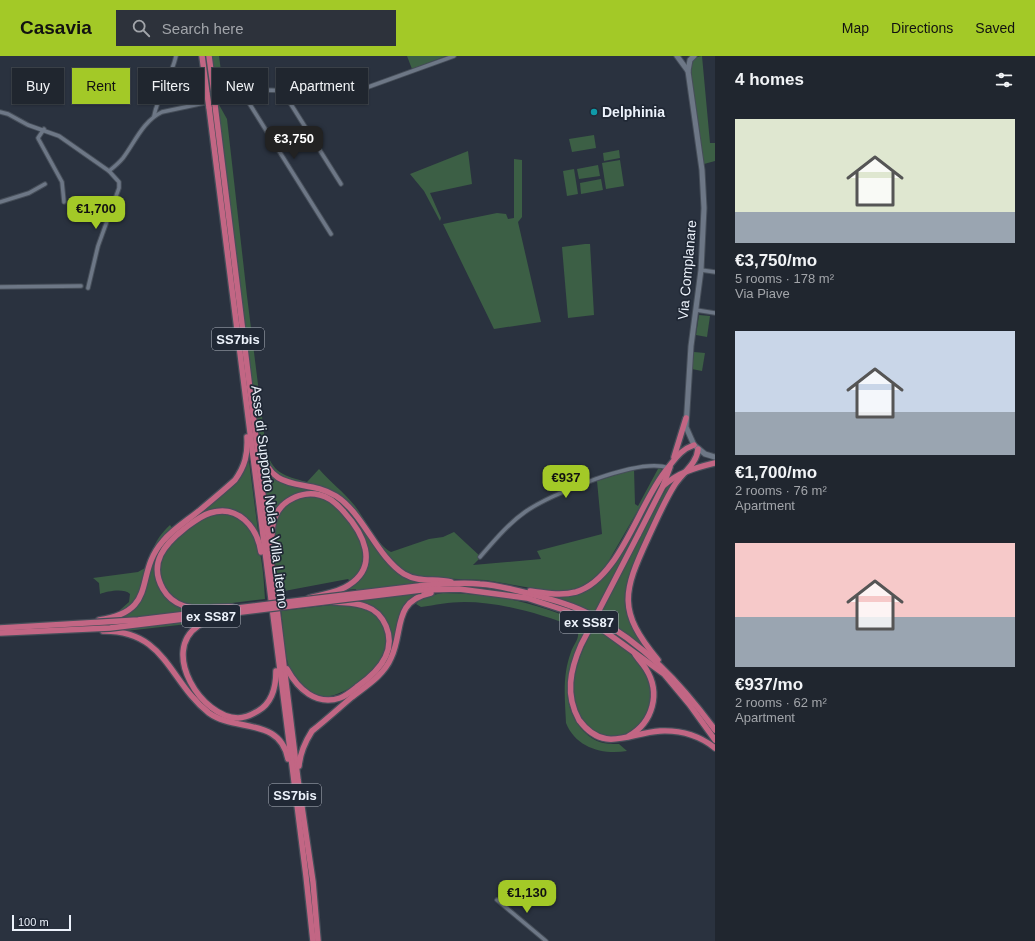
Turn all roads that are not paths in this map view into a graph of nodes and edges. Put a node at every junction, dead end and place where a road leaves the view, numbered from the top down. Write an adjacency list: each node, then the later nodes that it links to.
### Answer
1 (176, 56): 16 (street)
2 (202, 56): 11 (highway, Asse di Supporto Nola - Villa Literno / SS7bis)
3 (209, 56): 11 (highway, Asse di Supporto Nola - Villa Literno / SS7bis)
4 (454, 56): 10 (street)
5 (677, 56): 9 (main road)
6 (682, 56): 9 (main road)
7 (689, 56): 9 (main road)
8 (694, 56): 9 (main road)
9 (687, 64): 24 (main road, Via Complanare)
10 (368, 87)
11 (210, 93): 31 (highway, Asse di Supporto Nola - Villa Literno / SS7bis, bridge); 33 (highway, Asse di Supporto Nola - Villa Literno / SS7bis, bridge)
12 (212, 102): 16 (street)
13 (250, 104): 23 (street)
14 (291, 104): 20 (street)
15 (0, 112): 17 (street)
16 (154, 116): 18 (street)
17 (44, 129): 18 (street); 22 (street)
18 (109, 171): 28 (street)
19 (45, 184): 21 (street)
20 (341, 184)
21 (0, 202)
22 (64, 202)
23 (331, 234)
24 (701, 270): 25 (street); 29 (main road, Via Complanare)
25 (715, 272)
26 (81, 286): 27 (street)
27 (0, 287)
28 (88, 288)
29 (696, 310): 30 (street); 32 (main road, Via Complanare)
30 (715, 312)
31 (246, 401): 41 (highway); 44 (highway, Asse di Supporto Nola - Villa Literno / SS7bis)
32 (686, 418): 34 (main road, Via Complanare); 36 (highway)
33 (256, 434): 43 (highway, Asse di Supporto Nola - Villa Literno / SS7bis); 45 (highway)
34 (696, 447): 35 (main road); 36 (highway); 39 (highway)
35 (715, 457)
36 (672, 462): 38 (highway); 39 (highway); 40 (highway)
37 (715, 463): 39 (highway)
38 (668, 468): 42 (street); 47 (highway)
39 (684, 472): 40 (highway); 58 (highway)
40 (663, 486): 62 (highway, bridge)
41 (176, 532): 44 (highway); 50 (highway, bridge); 52 (highway, bridge)
42 (480, 557)
43 (271, 563): 48 (highway, bridge); 57 (highway, Asse di Supporto Nola - Villa Literno / SS7bis)
44 (267, 572): 56 (highway, Asse di Supporto Nola - Villa Literno / SS7bis)
45 (420, 585): 46 (highway, ex SS87); 46 (highway); 48 (highway, ex SS87, bridge); 49 (highway, ex SS87, bridge)
46 (458, 586): 47 (highway, ex SS87); 55 (highway, ex SS87); 59 (highway)
47 (508, 588): 58 (highway, ex SS87)
48 (309, 598): 50 (highway, ex SS87, bridge)
49 (328, 602): 51 (highway, ex SS87, bridge); 59 (highway, bridge)
50 (237, 607): 52 (highway, ex SS87, bridge)
51 (233, 613): 52 (highway, ex SS87, bridge); 60 (highway, bridge)
52 (82, 627): 53 (highway, ex SS87, bridge); 54 (highway, ex SS87, bridge); 60 (highway, bridge)
53 (0, 628)
54 (0, 633)
55 (629, 648): 62 (highway); 63 (highway, ex SS87)
56 (276, 649): 60 (highway); 66 (highway, Asse di Supporto Nola - Villa Literno / SS7bis)
57 (285, 665): 59 (highway); 65 (highway, Asse di Supporto Nola - Villa Literno / SS7bis)
58 (666, 669): 61 (highway, ex SS87)
59 (362, 686): 65 (highway)
60 (195, 694): 66 (highway)
61 (715, 730)
62 (624, 739): 64 (highway)
63 (715, 740)
64 (715, 748)
65 (298, 780): 69 (highway, Asse di Supporto Nola - Villa Literno / SS7bis)
66 (295, 801): 68 (highway, Asse di Supporto Nola - Villa Literno / SS7bis)
67 (498, 900): 70 (street)
68 (313, 941)
69 (318, 941)
70 (546, 941)

